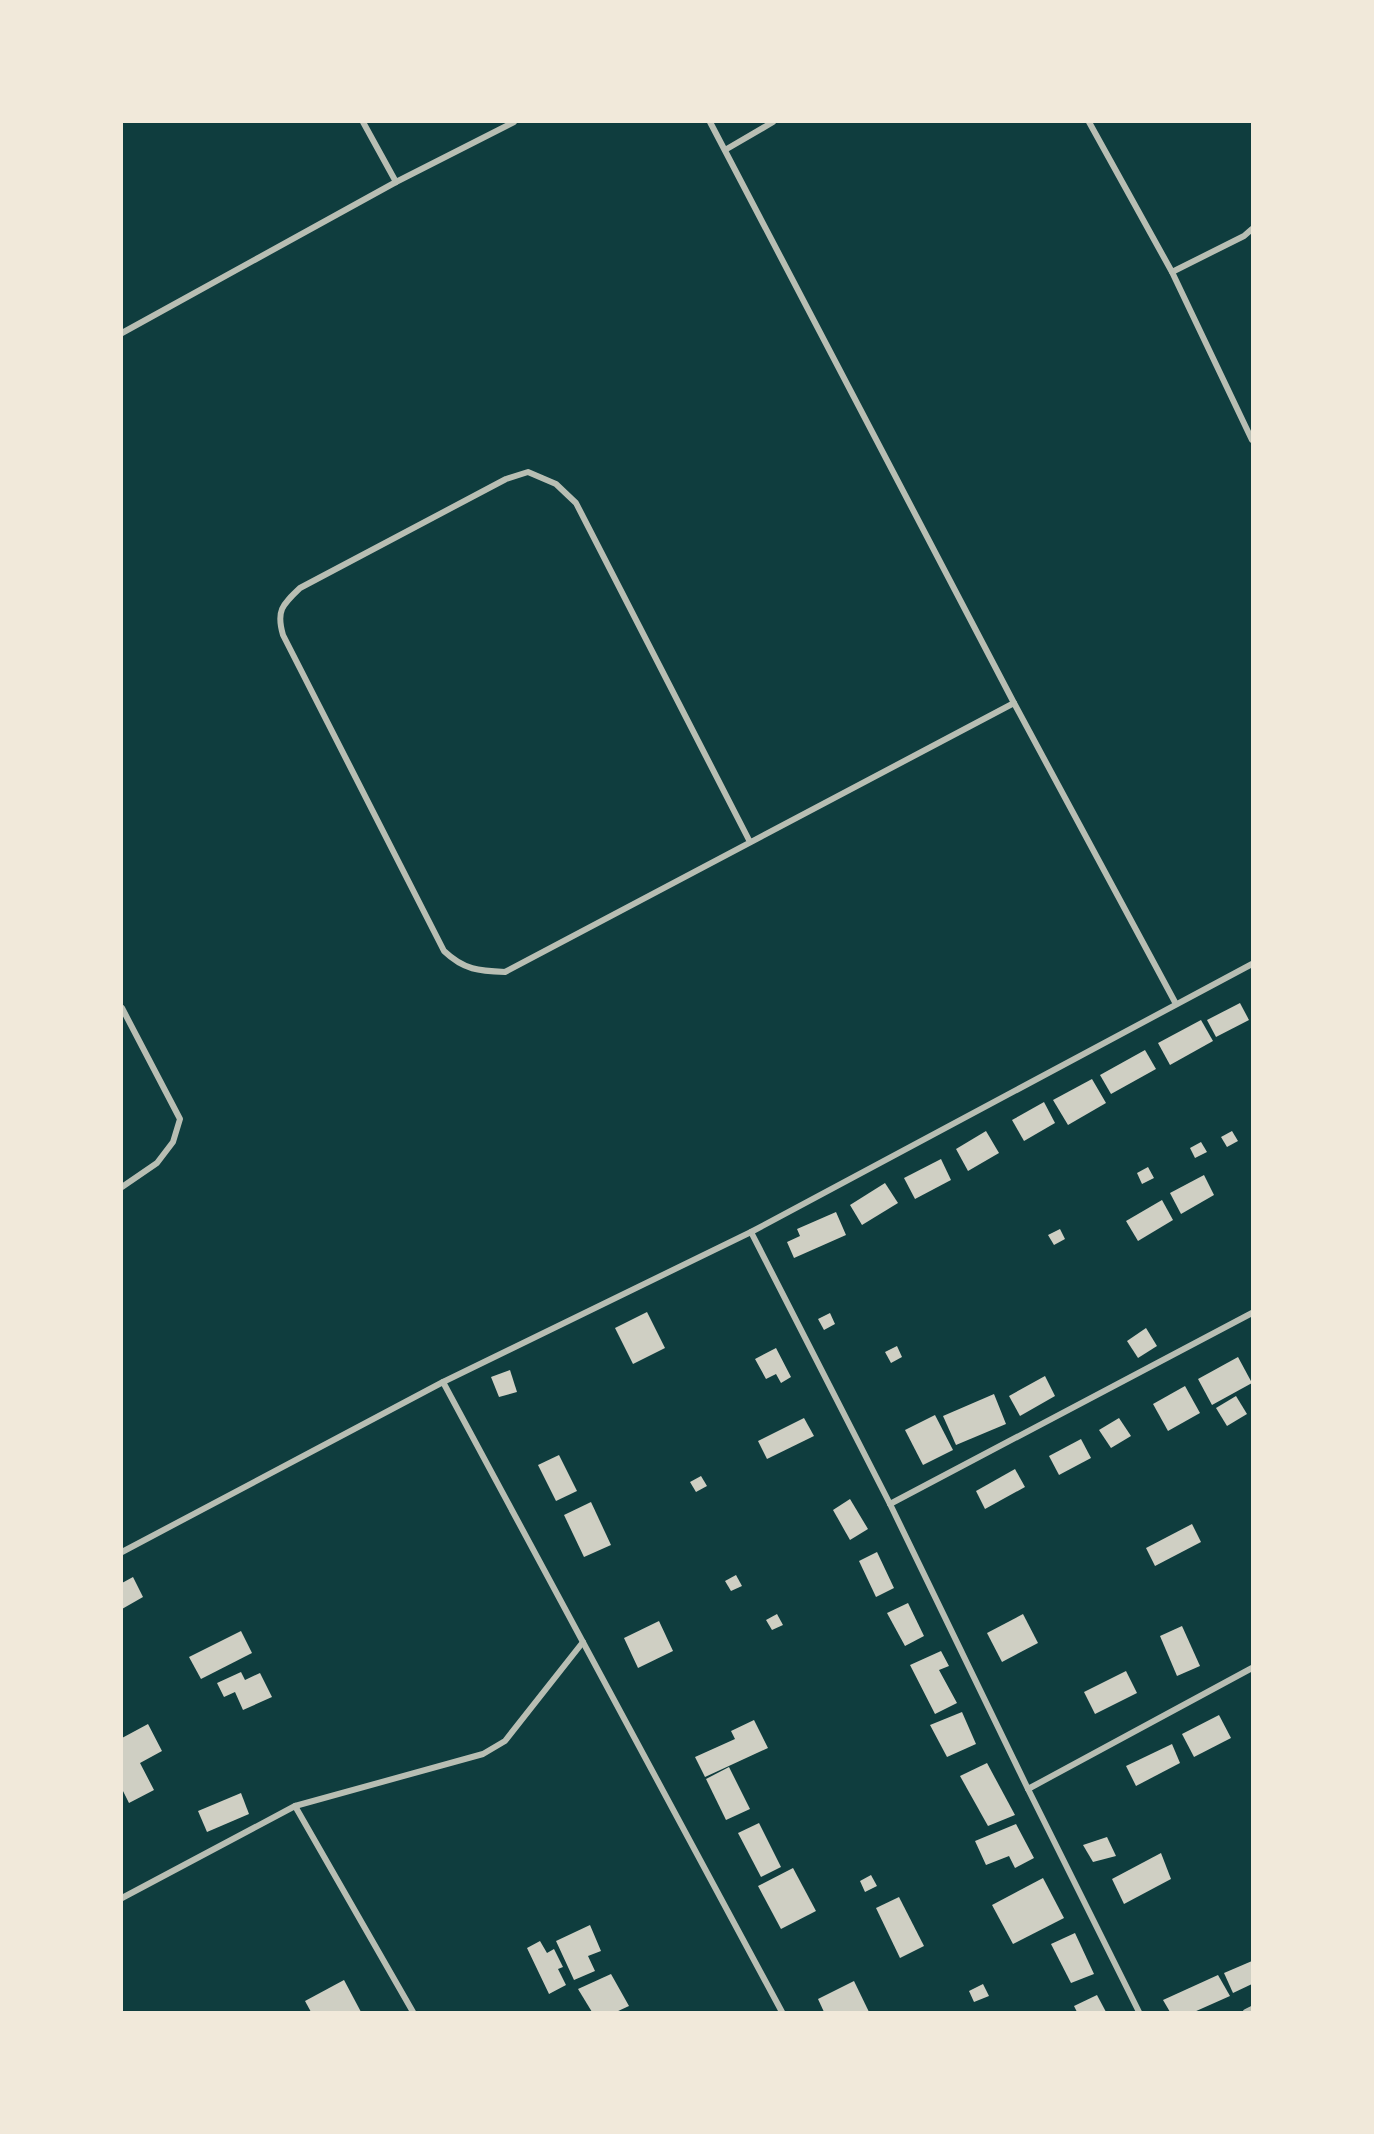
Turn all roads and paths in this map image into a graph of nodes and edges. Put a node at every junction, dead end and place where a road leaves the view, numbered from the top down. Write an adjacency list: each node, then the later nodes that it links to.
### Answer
1 (363, 122): 7 (street)
2 (514, 122): 7 (street)
3 (710, 122): 6 (street)
4 (773, 122): 6 (street)
5 (1089, 122): 9 (street)
6 (725, 150): 12 (street)
7 (396, 182): 10 (street)
8 (1252, 229): 9 (street)
9 (1172, 272): 11 (street)
10 (122, 333)
11 (1252, 440)
12 (1014, 703): 13 (street); 15 (street)
13 (750, 842): 13 (street)
14 (1252, 964): 15 (street)
15 (1176, 1004): 18 (street)
16 (122, 1008): 17 (street)
17 (122, 1187)
18 (751, 1232): 20 (street); 21 (street)
19 (1252, 1313): 21 (street)
20 (443, 1382): 22 (street); 23 (street)
21 (890, 1504): 25 (street)
22 (122, 1552)
23 (583, 1642): 26 (street); 30 (street)
24 (1252, 1668): 25 (street)
25 (1028, 1790): 31 (street)
26 (295, 1806): 27 (street); 29 (street)
27 (122, 1898)
28 (1252, 2009): 32 (street)
29 (413, 2013)
30 (782, 2013)
31 (1139, 2013)
32 (1246, 2013)

